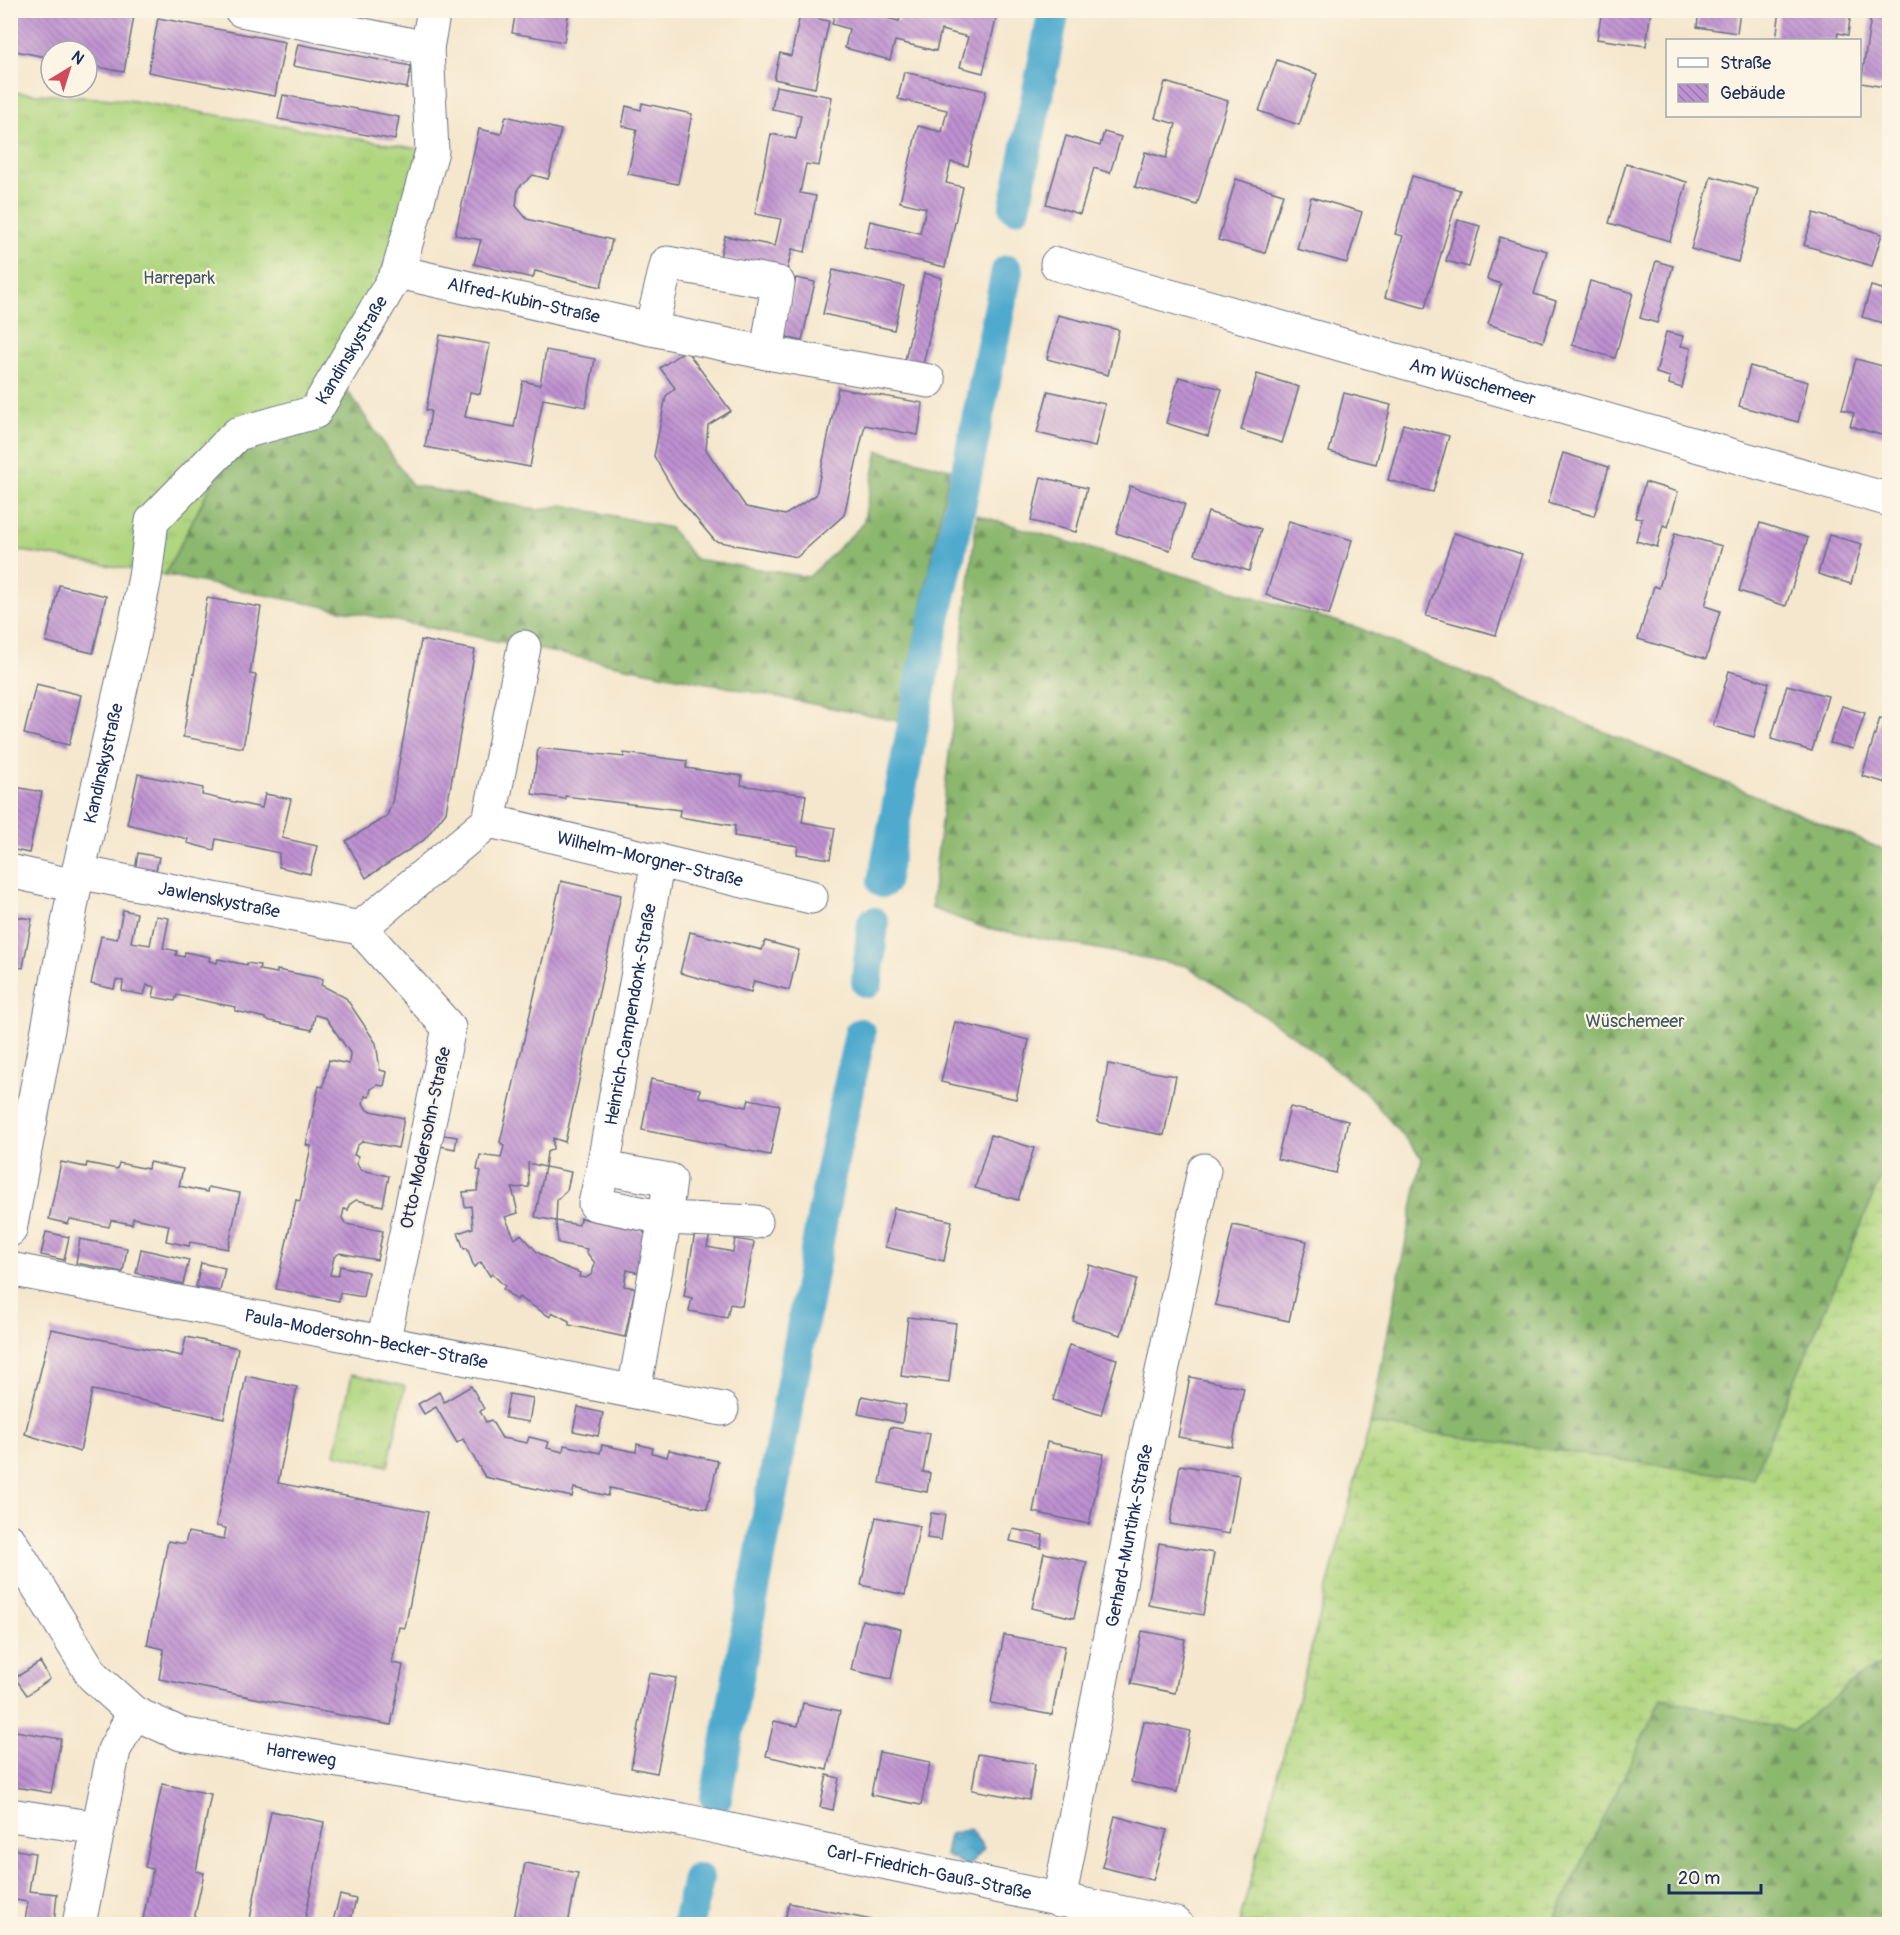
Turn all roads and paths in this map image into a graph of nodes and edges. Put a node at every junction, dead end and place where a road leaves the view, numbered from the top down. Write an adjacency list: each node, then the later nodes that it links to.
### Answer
1 (241, 10): 3 (street)
2 (434, 10): 3 (street, Kandinskystraße)
3 (427, 48): 5 (street, Kandinskystraße)
4 (1057, 264): 9 (street, Am Wüschemeer)
5 (398, 272): 6 (street, Alfred-Kubin-Straße); 14 (street, Kandinskystraße)
6 (651, 329): 7 (street, Alfred-Kubin-Straße); 7 (street)
7 (767, 352): 8 (street, Alfred-Kubin-Straße)
8 (929, 381)
9 (1890, 500)
10 (524, 647): 11 (street)
11 (489, 821): 12 (street, Wilhelm-Morgner-Straße); 16 (street)
12 (658, 860): 15 (street, Wilhelm-Morgner-Straße); 19 (street, Heinrich-Campendonk-Straße)
13 (10, 871): 14 (street)
14 (76, 879): 16 (street, Jawlenskystraße); 18 (street, Kandinskystraße)
15 (811, 897)
16 (360, 928): 23 (street, Otto-Modersohn-Straße)
17 (1204, 1170): 31 (street, Gerhard-Muntink-Straße)
18 (16, 1172): 21 (street, Kandinskystraße)
19 (665, 1218): 20 (street); 24 (street, Heinrich-Campendonk-Straße)
20 (756, 1222)
21 (10, 1230)
22 (10, 1269): 23 (street, Paula-Modersohn-Becker-Straße)
23 (383, 1343): 24 (street, Paula-Modersohn-Becker-Straße)
24 (634, 1390): 25 (street, Paula-Modersohn-Becker-Straße)
25 (722, 1409)
26 (10, 1541): 27 (street, Harreweg)
27 (134, 1713): 29 (street, Harreweg); 30 (street)
28 (10, 1815): 30 (street)
29 (683, 1820): 31 (street, Carl-Friedrich-Gauß-Straße)
30 (98, 1828): 32 (street)
31 (1059, 1901): 33 (street, Carl-Friedrich-Gauß-Straße)
32 (79, 1924)
33 (1176, 1924)

